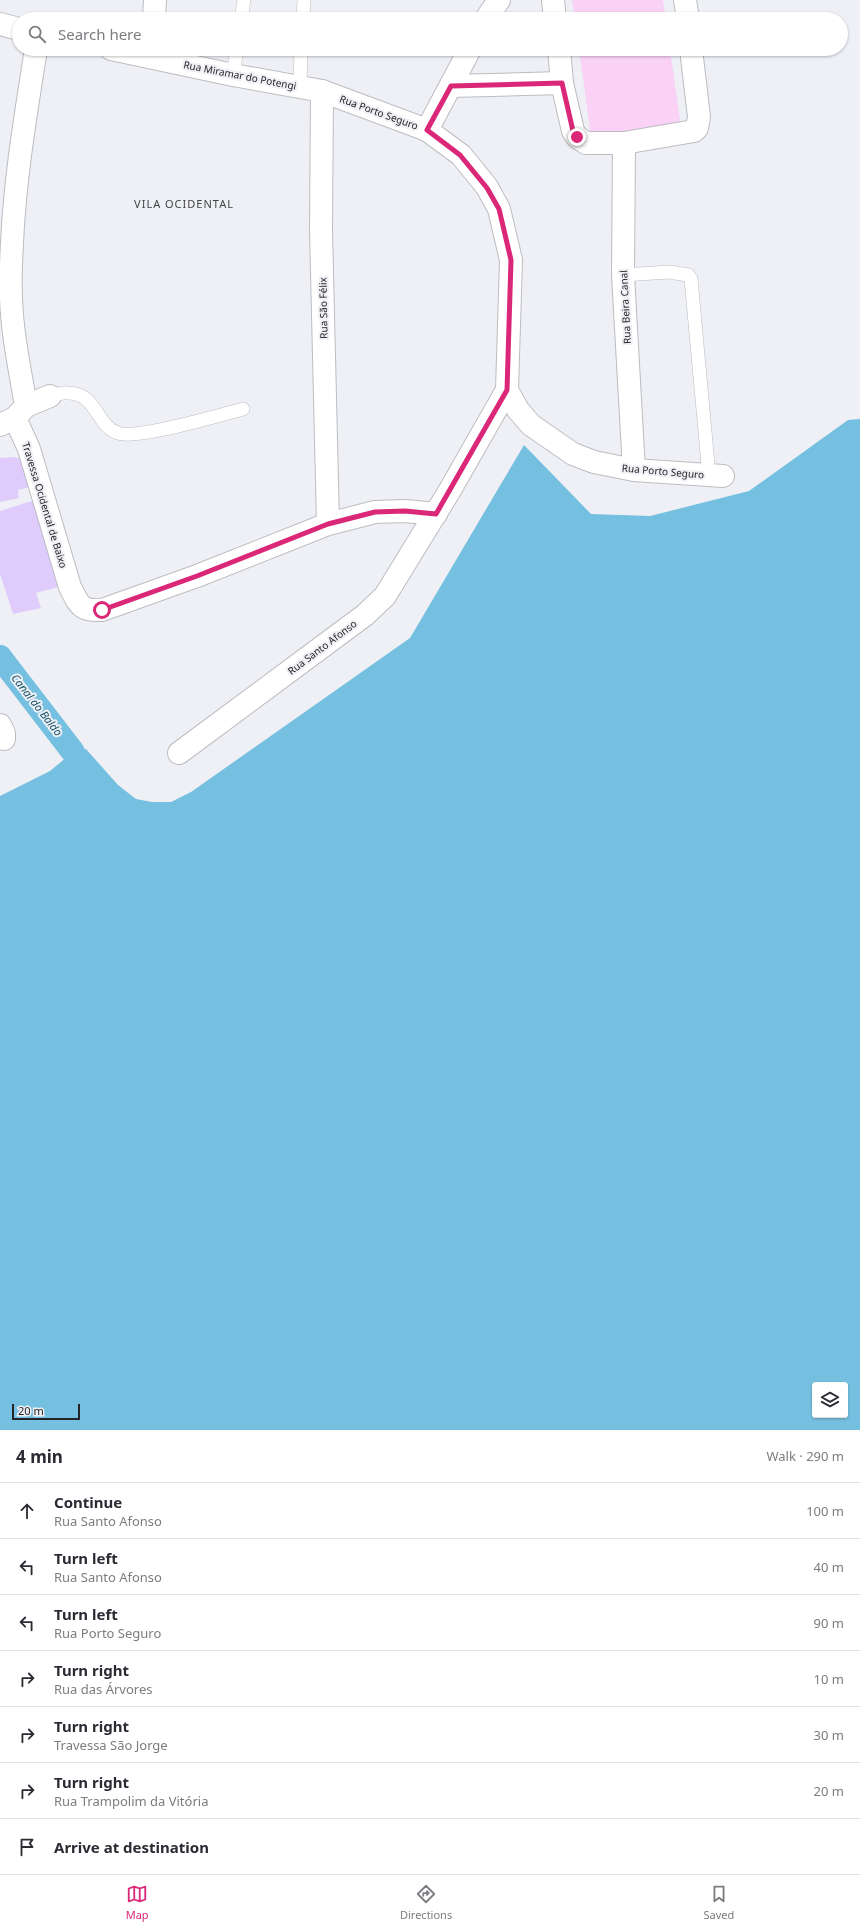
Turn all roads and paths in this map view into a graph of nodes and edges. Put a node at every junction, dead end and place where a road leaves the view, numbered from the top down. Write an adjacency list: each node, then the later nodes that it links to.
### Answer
1 (155, 0): 7 (street)
2 (244, 0): 8 (lane)
3 (304, 0): 9 (lane)
4 (499, 0): 10 (street)
5 (553, 0): 11 (street)
6 (685, 0): 12 (street)
7 (154, 12)
8 (242, 12)
9 (303, 12)
10 (491, 12)
11 (554, 12)
12 (687, 12)
13 (0, 24): 14 (street)
14 (12, 27)
15 (35, 56): 30 (street, Travessa Ocidental de Baixo)
16 (163, 56): 22 (street, Rua Miramar do Potengi)
17 (236, 56): 22 (lane)
18 (301, 56): 25 (lane)
19 (466, 56): 24 (street)
20 (560, 56): 23 (street)
21 (692, 56): 28 (street)
22 (233, 75): 25 (street, Rua Miramar do Potengi)
23 (562, 83): 24 (street); 28 (street)
24 (451, 86): 27 (street)
25 (300, 87): 26 (street, Rua Miramar do Potengi)
26 (322, 91): 27 (street, Rua Porto Seguro); 38 (street, Rua São Félix)
27 (427, 130): 31 (street, Rua Porto Seguro)
28 (624, 143): 29 (street, Rua Beira Canal)
29 (623, 275): 35 (street, Rua Beira Canal); 36 (lane)
30 (7, 328): 34 (street, Travessa Ocidental de Baixo)
31 (507, 390): 35 (street, Rua Porto Seguro); 37 (street, Rua Santo Afonso)
32 (50, 396): 33 (lane); 34 (street)
33 (243, 410)
34 (14, 416): 38 (street, Travessa Ocidental de Baixo)
35 (634, 470): 36 (street, Rua Porto Seguro)
36 (716, 475)
37 (436, 514): 38 (street); 39 (street, Rua Santo Afonso)
38 (328, 524)
39 (179, 753)

